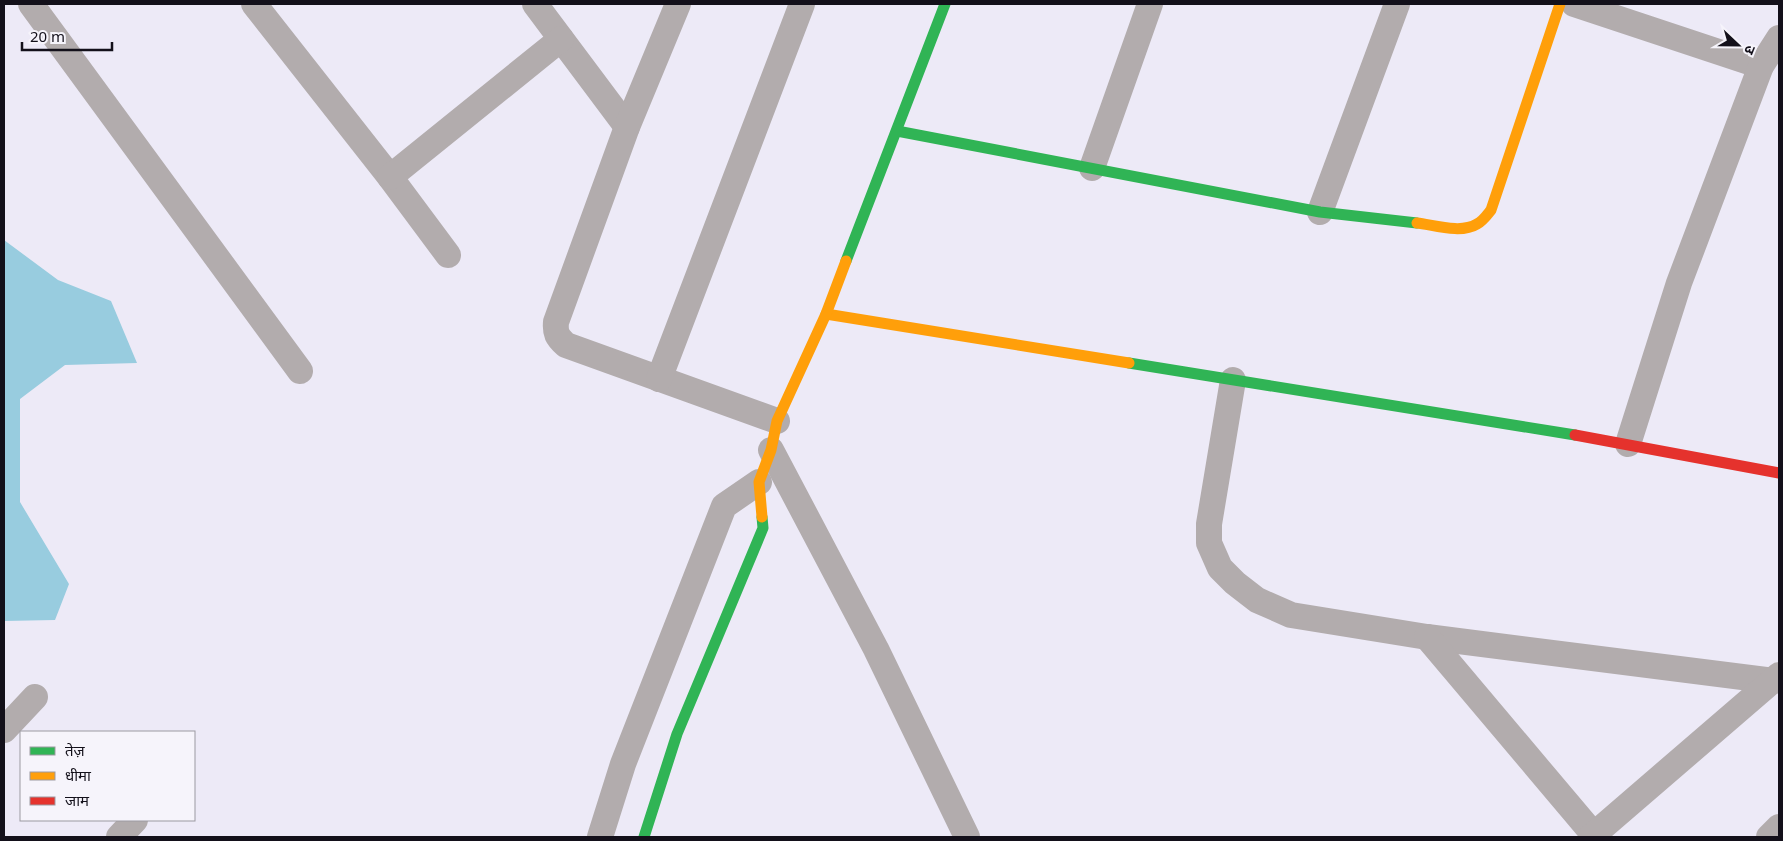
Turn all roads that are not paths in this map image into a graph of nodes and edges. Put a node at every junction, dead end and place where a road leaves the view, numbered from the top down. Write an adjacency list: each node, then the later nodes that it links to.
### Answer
1 (31, 4): 21 (street)
2 (254, 4): 17 (street)
3 (535, 4): 12 (street)
4 (678, 4): 14 (street)
5 (802, 4): 22 (street)
6 (945, 4): 15 (street)
7 (1150, 4): 16 (street)
8 (1397, 4): 18 (street)
9 (1560, 4): 18 (street)
10 (1574, 4): 13 (street)
11 (1779, 38): 13 (street)
12 (561, 39): 14 (street); 17 (street)
13 (1760, 66): 25 (street)
14 (627, 127): 22 (street)
15 (897, 131): 16 (street); 20 (street)
16 (1092, 168): 18 (street)
17 (390, 177): 19 (street)
18 (1320, 212)
19 (448, 254)
20 (826, 314): 23 (street); 24 (street)
21 (300, 372)
22 (659, 379): 24 (street)
23 (1233, 380): 25 (street); 29 (street)
24 (778, 421): 26 (street)
25 (1628, 444): 27 (street)
26 (771, 450): 28 (street); 39 (street)
27 (1779, 474)
28 (759, 482): 37 (street); 38 (street)
29 (1427, 637): 30 (street); 35 (street)
30 (1776, 678): 35 (street)
31 (35, 697): 32 (street)
32 (4, 730)
33 (133, 821): 36 (street)
34 (1779, 827): 40 (street)
35 (1592, 836)
36 (119, 837)
37 (600, 837)
38 (644, 837)
39 (967, 837)
40 (1769, 837)

